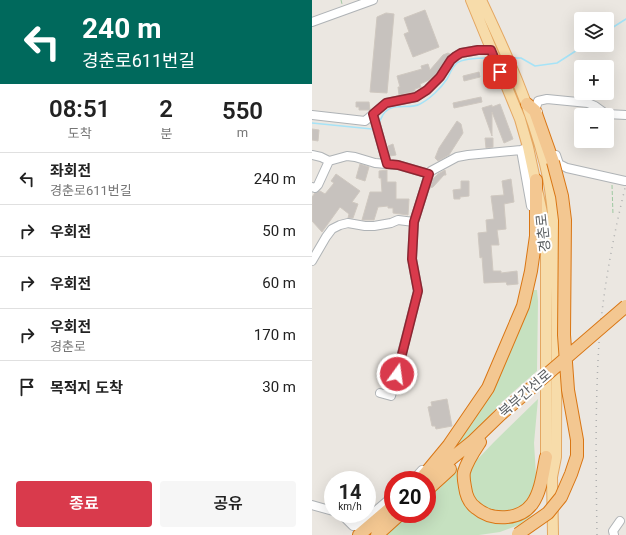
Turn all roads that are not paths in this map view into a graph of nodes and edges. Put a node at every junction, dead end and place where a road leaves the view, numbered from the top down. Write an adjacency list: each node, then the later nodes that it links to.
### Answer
1 (373, 0): 4 (street)
2 (471, 0): 5 (main road, 경춘로)
3 (482, 1): 6 (main road, 경춘로)
4 (312, 22)
5 (492, 51): 7 (street); 10 (main road, 경춘로)
6 (531, 107): 8 (street); 16 (street); 29 (main road, 경춘로); 40 (highway, bridge)
7 (374, 115): 9 (street); 13 (street)
8 (626, 115)
9 (312, 116)
10 (525, 148): 14 (street); 15 (main road, 경춘로); 26 (street)
11 (312, 155): 12 (street)
12 (329, 161): 13 (street); 17 (street)
13 (387, 164): 14 (street)
14 (429, 174): 18 (street)
15 (536, 180): 25 (main road, 경춘로); 27 (highway)
16 (625, 181)
17 (313, 189)
18 (414, 222): 19 (street); 22 (street)
19 (312, 261)
20 (626, 306): 23 (highway, 북부간선로, bridge)
21 (626, 315): 23 (highway, 북부간선로)
22 (380, 393)
23 (501, 419): 24 (highway, 북부간선로); 28 (highway, 북부간선로)
24 (480, 442): 25 (highway); 30 (highway, 북부간선로)
25 (546, 457): 29 (main road, 경춘로)
26 (421, 471)
27 (427, 471)
28 (435, 471)
29 (552, 476): 43 (main road, 경춘로)
30 (436, 482)
31 (384, 504): 34 (street)
32 (312, 505): 33 (street)
33 (324, 508)
34 (376, 511)
35 (384, 514): 41 (highway)
36 (620, 521): 44 (street)
37 (350, 523): 38 (street)
38 (362, 523)
39 (390, 523): 42 (highway)
40 (516, 534)
41 (359, 535)
42 (377, 535)
43 (553, 535)
44 (614, 535)

